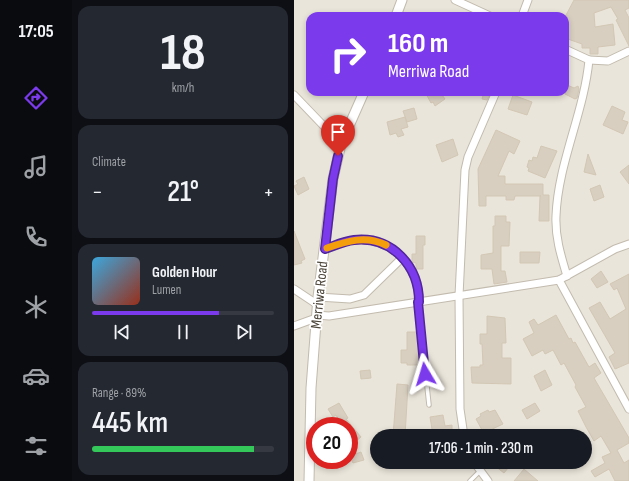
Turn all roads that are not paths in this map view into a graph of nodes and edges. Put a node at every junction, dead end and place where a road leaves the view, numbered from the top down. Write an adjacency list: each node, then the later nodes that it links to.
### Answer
1 (454, 0): 5 (street)
2 (528, 0): 6 (street)
3 (400, 1): 4 (street)
4 (397, 12)
5 (481, 12)
6 (524, 12)
7 (569, 51): 9 (street)
8 (629, 51): 9 (street)
9 (589, 60): 19 (street)
10 (294, 95): 13 (street)
11 (362, 96): 13 (street, Merriwa Road)
12 (494, 96): 22 (street)
13 (341, 144): 16 (street, Merriwa Road)
14 (629, 240): 17 (street)
15 (629, 244): 17 (street)
16 (325, 249): 18 (street); 23 (street, Merriwa Road)
17 (615, 249): 19 (street)
18 (402, 258): 23 (street); 24 (street)
19 (567, 276): 20 (street)
20 (558, 280): 22 (street); 28 (street)
21 (294, 289): 23 (street)
22 (459, 296): 24 (street); 29 (street)
23 (318, 301): 25 (street, Merriwa Road)
24 (419, 302): 25 (street); 27 (lane)
25 (316, 317): 26 (street); 31 (street, Merriwa Road)
26 (294, 326)
27 (428, 405)
28 (629, 409)
29 (463, 429)
30 (480, 471): 32 (lane); 33 (street)
31 (309, 481)
32 (470, 481)
33 (488, 481)

